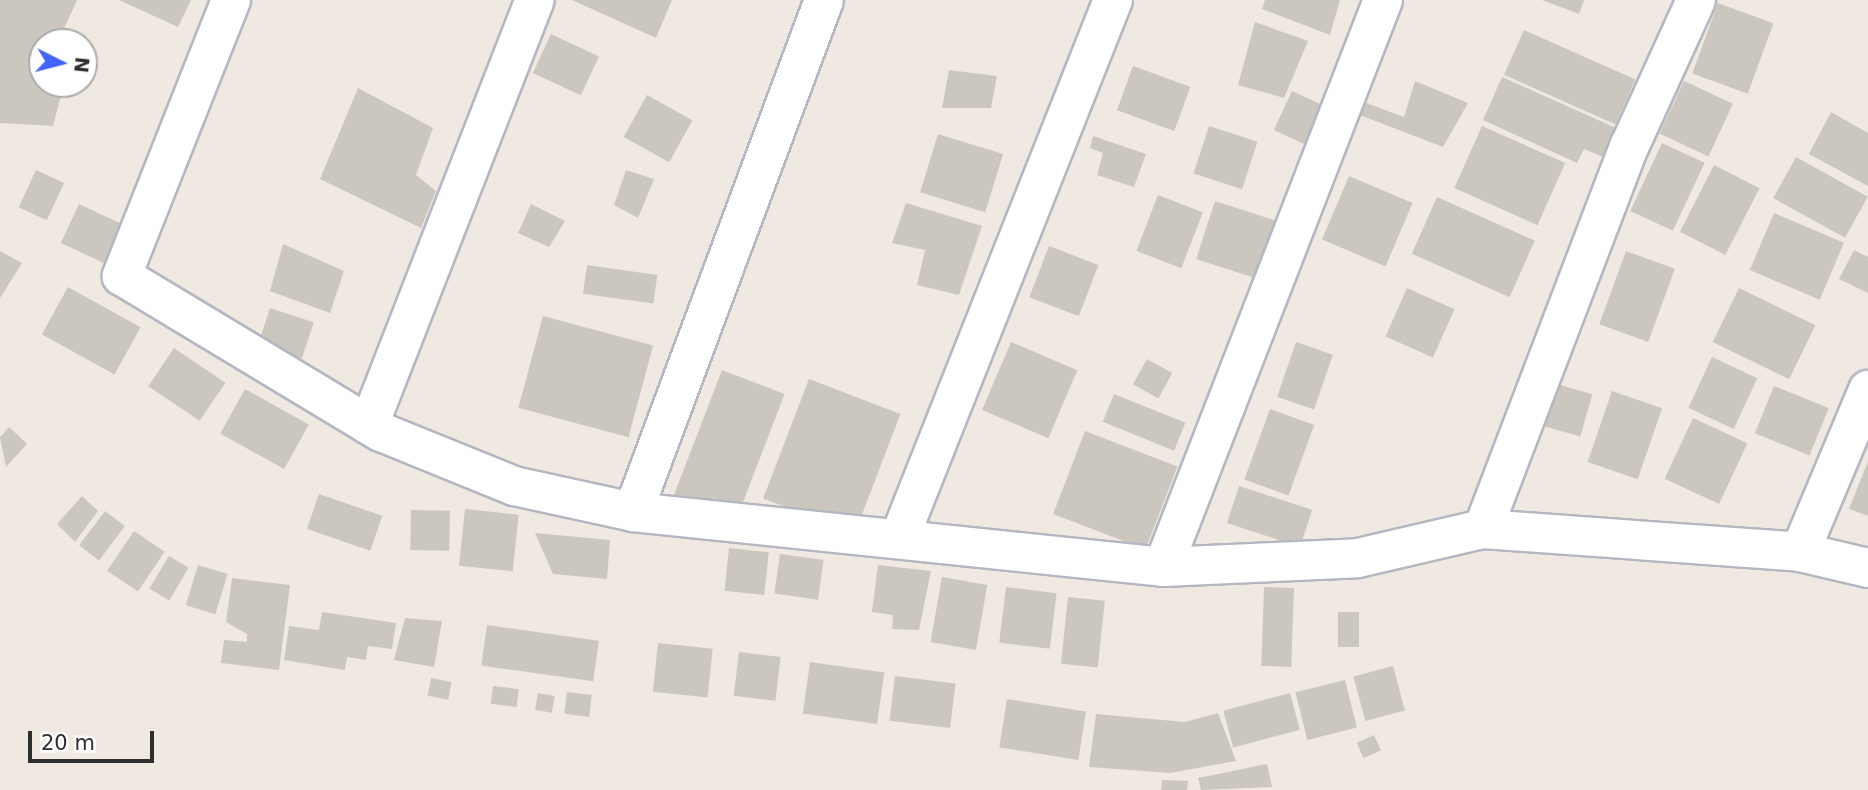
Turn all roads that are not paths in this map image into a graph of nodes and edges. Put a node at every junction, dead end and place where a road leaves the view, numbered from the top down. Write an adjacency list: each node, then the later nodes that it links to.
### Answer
1 (230, 0): 8 (street)
2 (535, 0): 8 (street)
3 (824, 0): 9 (street)
4 (1113, 0): 11 (street)
5 (1383, 0): 13 (street)
6 (1696, 0): 10 (street)
7 (1868, 390): 12 (street)
8 (369, 425): 9 (street)
9 (633, 512): 11 (street)
10 (1483, 529): 12 (street); 13 (street)
11 (899, 539): 13 (street)
12 (1800, 552): 14 (street)
13 (1163, 567)
14 (1868, 568)

